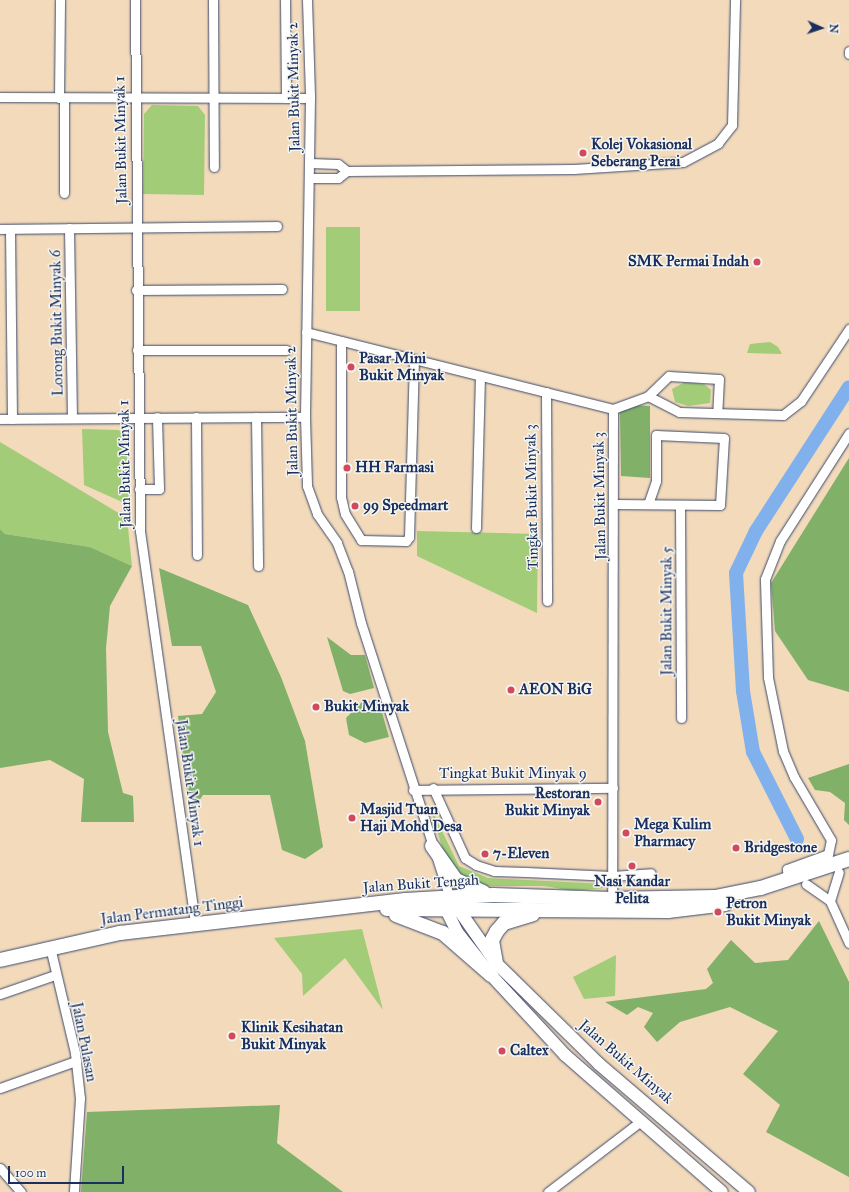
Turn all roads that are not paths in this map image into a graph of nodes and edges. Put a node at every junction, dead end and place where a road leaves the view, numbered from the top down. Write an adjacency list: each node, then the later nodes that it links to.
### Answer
1 (60, 0): 10 (street)
2 (135, 0): 11 (street, Jalan Bukit Minyak 1)
3 (213, 0): 12 (street)
4 (285, 0): 13 (street, Jalan Bukit Minyak 2)
5 (307, 0): 14 (street, Jalan Bukit Minyak 2)
6 (735, 0): 17 (street)
7 (849, 51): 8 (street)
8 (849, 54)
9 (0, 98): 10 (street)
10 (62, 98): 11 (street); 19 (street)
11 (134, 98): 12 (street); 21 (street, Jalan Bukit Minyak 1)
12 (213, 98): 13 (street); 16 (street)
13 (286, 98): 14 (street)
14 (310, 98): 15 (street, Jalan Bukit Minyak 2)
15 (310, 163): 17 (street); 18 (street, Jalan Bukit Minyak 2)
16 (214, 167)
17 (347, 171): 18 (street)
18 (310, 178): 27 (street, Jalan Bukit Minyak 2)
19 (64, 193)
20 (277, 226): 21 (street)
21 (136, 227): 22 (street); 25 (street, Jalan Bukit Minyak 1)
22 (69, 228): 23 (street); 42 (street, Lorong Bukit Minyak 6)
23 (5, 229): 44 (street)
24 (282, 289): 25 (street)
25 (136, 290): 29 (street, Jalan Bukit Minyak 1)
26 (849, 329): 36 (street)
27 (306, 332): 28 (street); 41 (street, Jalan Bukit Minyak 2)
28 (341, 341): 31 (street); 31 (street)
29 (137, 350): 30 (street); 37 (street, Jalan Bukit Minyak 1)
30 (286, 350)
31 (414, 359): 32 (street)
32 (480, 376): 33 (street); 50 (street)
33 (546, 392): 35 (street); 53 (street, Tingkat Bukit Minyak 3)
34 (648, 396): 35 (street); 36 (street); 36 (street)
35 (613, 409): 47 (street, Jalan Bukit Minyak 3)
36 (717, 412)
37 (138, 417): 38 (street); 42 (street); 46 (street, Jalan Bukit Minyak 1)
38 (157, 417): 39 (street); 46 (street)
39 (196, 417): 40 (street); 51 (street)
40 (256, 417): 41 (street); 52 (street)
41 (305, 417): 57 (street, Jalan Bukit Minyak 2)
42 (72, 418): 44 (street)
43 (0, 419): 44 (street)
44 (12, 419)
45 (849, 433): 63 (street)
46 (139, 489): 72 (street, Jalan Bukit Minyak 1)
47 (615, 504): 48 (street); 56 (street, Jalan Bukit Minyak 3)
48 (648, 504): 49 (street); 49 (street)
49 (680, 505): 54 (street, Jalan Bukit Minyak 5)
50 (476, 528)
51 (197, 556)
52 (258, 566)
53 (547, 601)
54 (681, 718)
55 (433, 788): 56 (street, Tingkat Bukit Minyak 9); 57 (street, Tingkat Bukit Minyak 9); 62 (street)
56 (613, 788): 62 (street, Jalan Bukit Minyak 3)
57 (413, 790): 58 (street, Jalan Bukit Minyak 2)
58 (432, 846): 65 (highway); 68 (street, Jalan Bukit Minyak 2)
59 (849, 859): 63 (highway, Jalan Bukit Tengah)
60 (844, 871): 64 (highway, Jalan Bukit Tengah); 67 (street)
61 (651, 873): 62 (street)
62 (612, 876): 66 (street, Jalan Bukit Minyak 3)
63 (788, 879): 66 (highway, Jalan Bukit Tengah)
64 (806, 884): 67 (street); 70 (highway, Jalan Bukit Tengah)
65 (493, 895): 66 (highway, Jalan Bukit Tengah); 68 (highway, Jalan Bukit Tengah)
66 (612, 899)
67 (830, 901): 73 (street)
68 (445, 903): 69 (highway, Jalan Bukit Tengah); 71 (highway, Jalan Bukit Tengah); 76 (main road, Jalan Bukit Minyak)
69 (351, 906): 72 (highway, Jalan Permatang Tinggi); 76 (highway)
70 (547, 910): 71 (highway, Jalan Bukit Tengah); 76 (highway)
71 (460, 911): 76 (main road, Jalan Bukit Minyak)
72 (195, 924): 74 (highway, Jalan Permatang Tinggi)
73 (849, 943)
74 (50, 947): 75 (highway, Jalan Permatang Tinggi); 77 (street, Jalan Pulasan)
75 (0, 960)
76 (493, 969): 81 (main road, Jalan Bukit Minyak); 87 (main road, Jalan Bukit Minyak)
77 (55, 975): 78 (street); 79 (street, Jalan Pulasan)
78 (0, 994)
79 (76, 1061): 80 (street); 84 (street, Jalan Pulasan)
80 (0, 1088)
81 (641, 1121): 85 (street); 86 (main road, Jalan Bukit Minyak)
82 (0, 1168): 83 (street)
83 (21, 1192)
84 (74, 1192)
85 (548, 1192)
86 (722, 1192)
87 (749, 1192)

